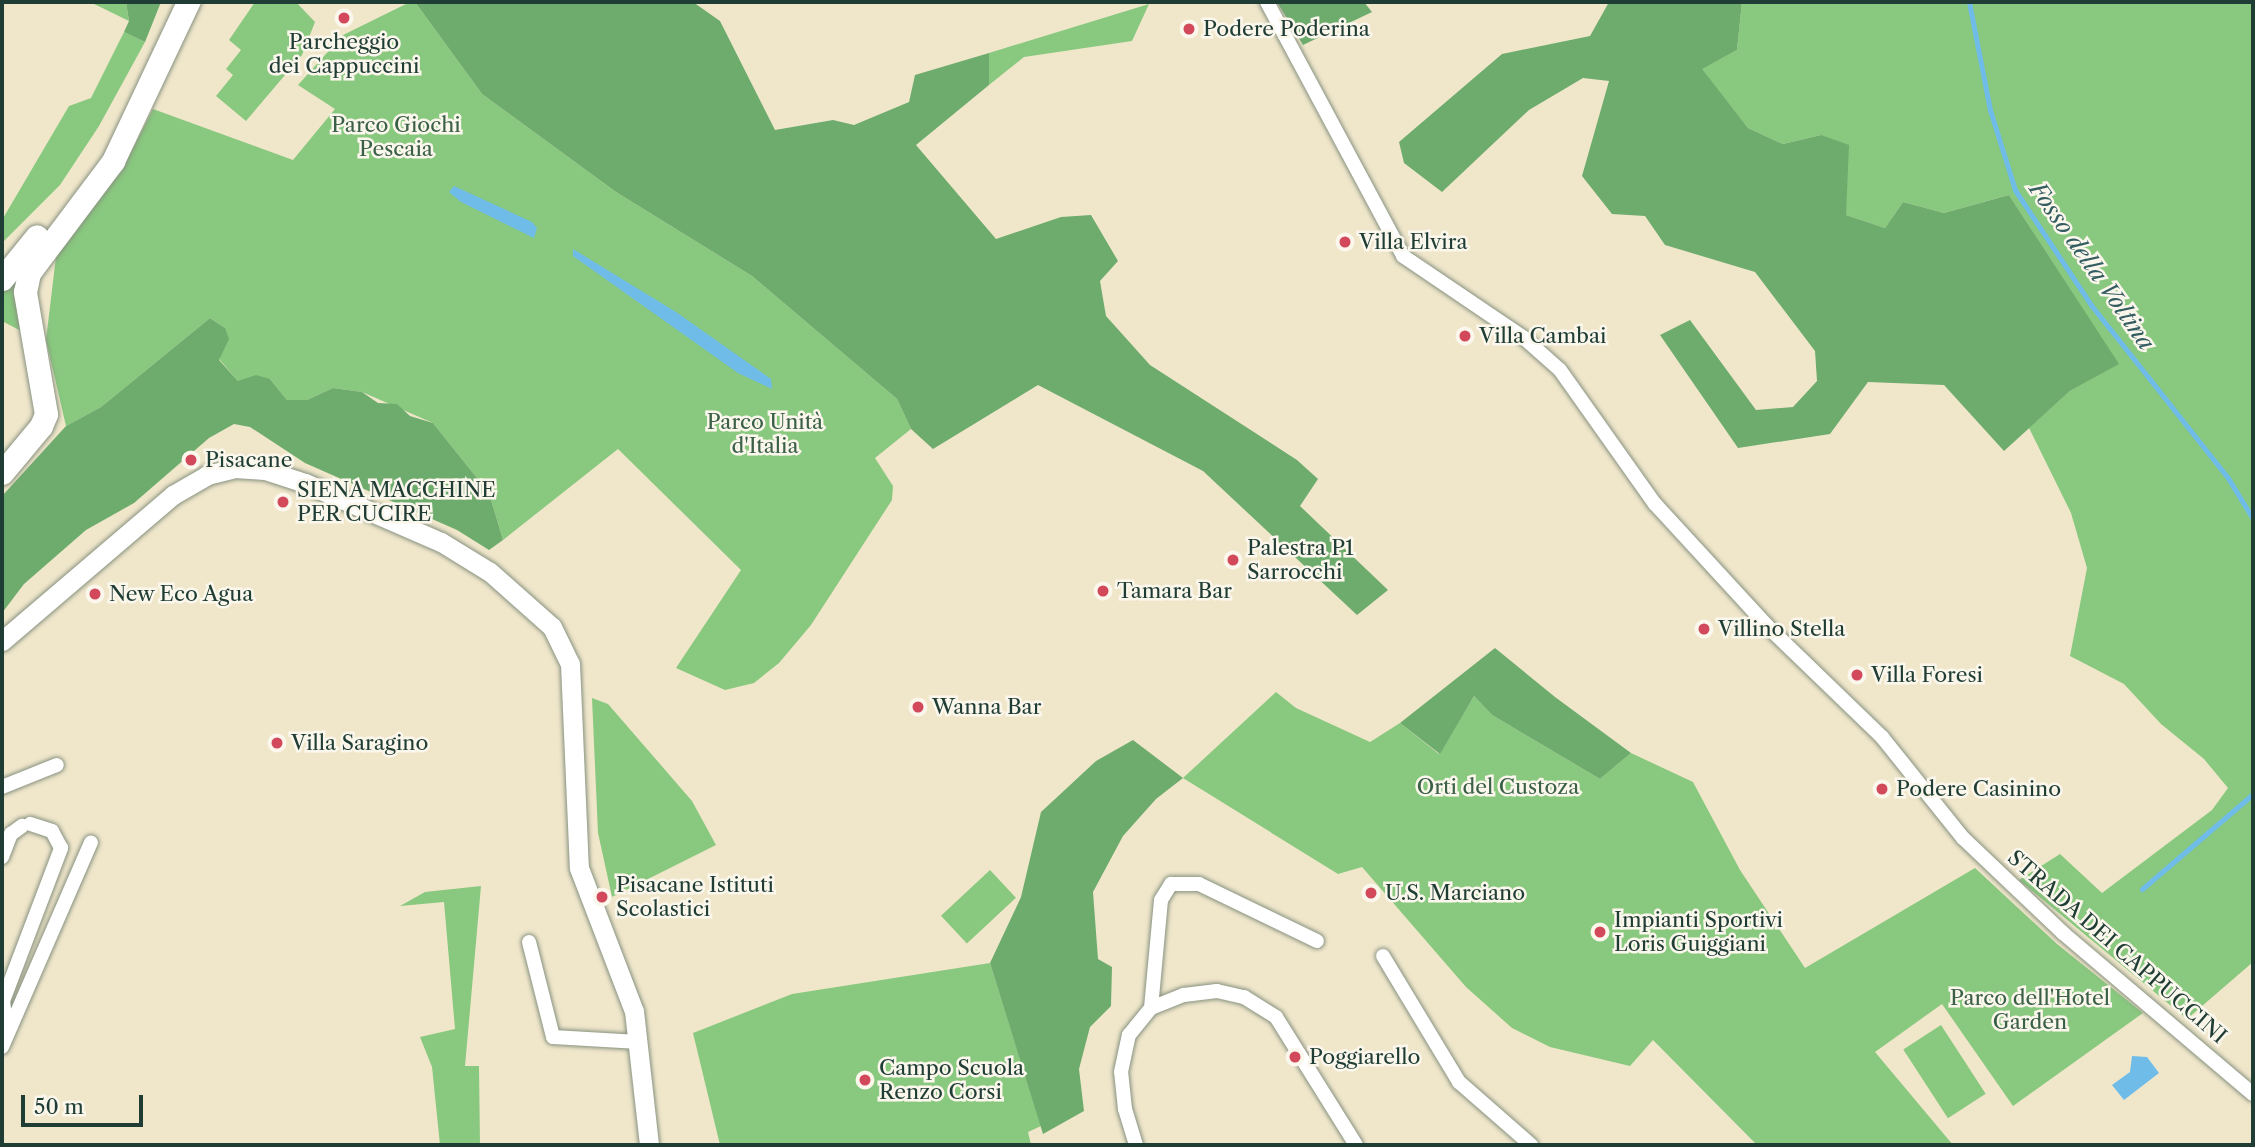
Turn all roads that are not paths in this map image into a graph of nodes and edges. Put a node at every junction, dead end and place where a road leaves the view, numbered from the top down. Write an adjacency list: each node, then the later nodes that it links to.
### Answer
1 (173, 2): 4 (main road)
2 (188, 2): 5 (main road)
3 (1267, 2): 17 (street, STRADA DEI CAPPUCCINI)
4 (2, 279)
5 (2, 473)
6 (2, 641): 16 (street)
7 (57, 765): 8 (street)
8 (2, 787)
9 (91, 842): 15 (street)
10 (2, 857): 15 (street)
11 (1317, 941): 14 (street)
12 (529, 942): 16 (street)
13 (1383, 956): 21 (street)
14 (1151, 1008): 19 (street); 20 (street)
15 (4, 1040)
16 (639, 1042): 18 (street)
17 (2253, 1094)
18 (649, 1145)
19 (1136, 1145)
20 (1356, 1145)
21 (1531, 1145)

